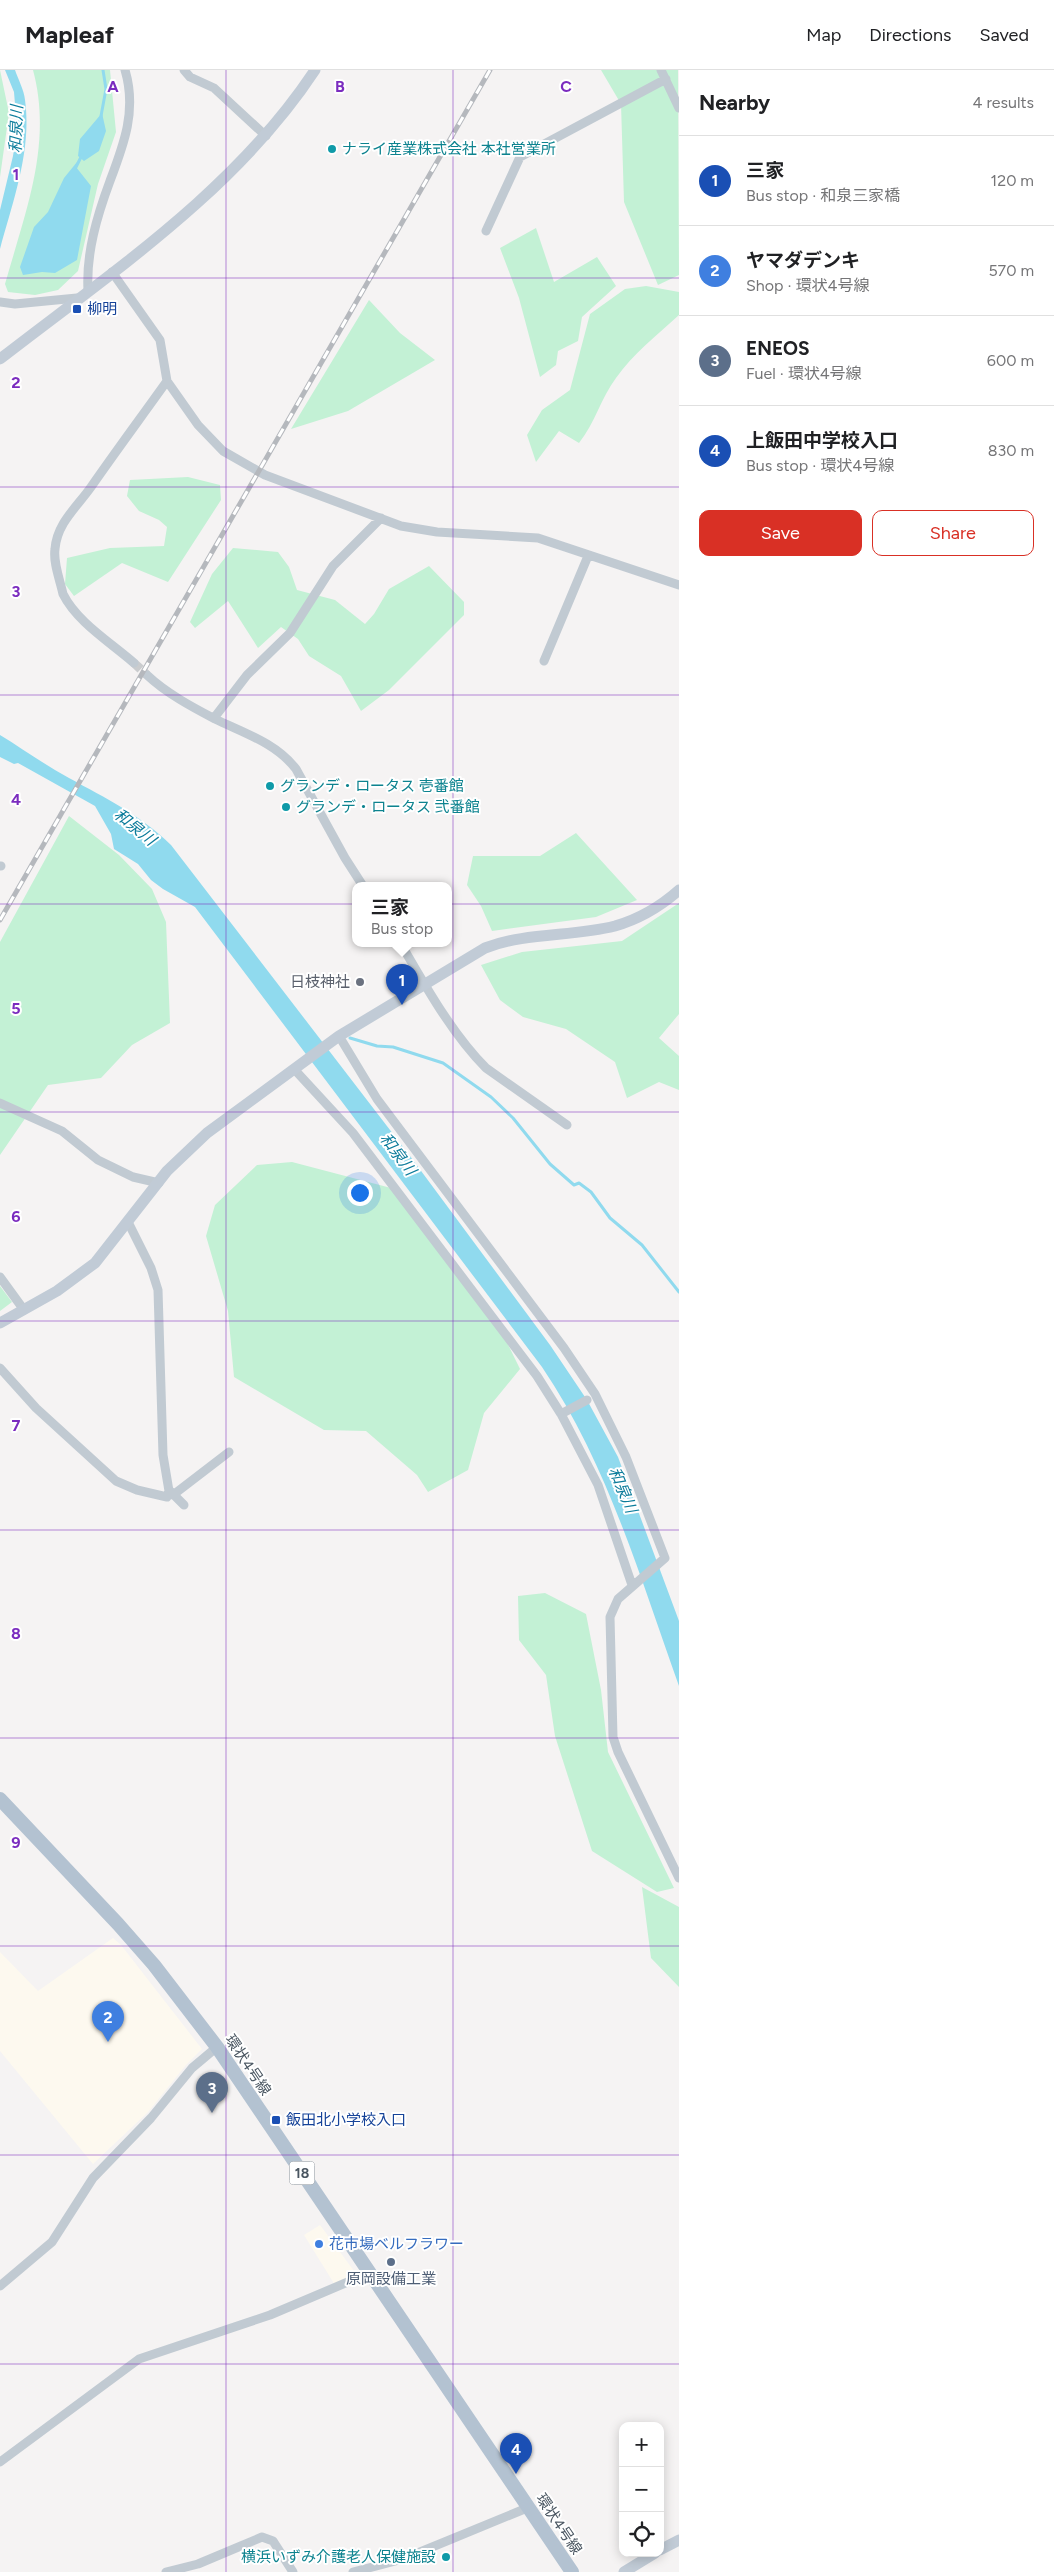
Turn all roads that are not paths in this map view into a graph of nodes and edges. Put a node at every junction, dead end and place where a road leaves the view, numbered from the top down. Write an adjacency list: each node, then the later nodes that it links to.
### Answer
1 (125, 70): 10 (street)
2 (184, 70): 7 (street)
3 (315, 70): 7 (street)
4 (660, 70): 5 (street)
5 (666, 79): 6 (street); 8 (street)
6 (679, 108)
7 (266, 136): 9 (street)
8 (486, 231)
9 (112, 272): 10 (street); 14 (street)
10 (88, 290): 11 (street)
11 (77, 298): 12 (street); 13 (street)
12 (0, 302)
13 (0, 359)
14 (167, 381): 15 (street); 19 (street)
15 (381, 518): 16 (street); 21 (street)
16 (588, 556): 17 (street); 18 (street)
17 (679, 585)
18 (544, 661)
19 (134, 663)
20 (147, 675): 21 (street)
21 (214, 718): 22 (street)
22 (360, 882)
23 (679, 890): 25 (street)
24 (403, 947): 25 (street)
25 (425, 984): 26 (street); 29 (street)
26 (339, 1036): 27 (street); 41 (street)
27 (294, 1070): 30 (street); 37 (street)
28 (0, 1102): 30 (street)
29 (567, 1125)
30 (159, 1183): 31 (street)
31 (128, 1222): 33 (street); 39 (street)
32 (0, 1277): 33 (street)
33 (24, 1310): 34 (street)
34 (0, 1323)
35 (0, 1368): 39 (street)
36 (587, 1400): 37 (street)
37 (565, 1412): 41 (street)
38 (229, 1452): 39 (street)
39 (171, 1493): 40 (street)
40 (184, 1505)
41 (638, 1581): 43 (street)
42 (0, 1799): 44 (main road, 環状4号線 / 18)
43 (679, 1878)
44 (217, 2047): 45 (main road, 環状4号線 / 18); 46 (street)
45 (369, 2273): 47 (street); 48 (main road, 環状4号線 / 18)
46 (0, 2286)
47 (0, 2462)
48 (527, 2508): 54 (street); 55 (main road, 環状4号線 / 18)
49 (679, 2540): 50 (street)
50 (664, 2548)
51 (648, 2557): 56 (street)
52 (166, 2572): 53 (street)
53 (293, 2572)
54 (352, 2572)
55 (572, 2572)
56 (624, 2572)

